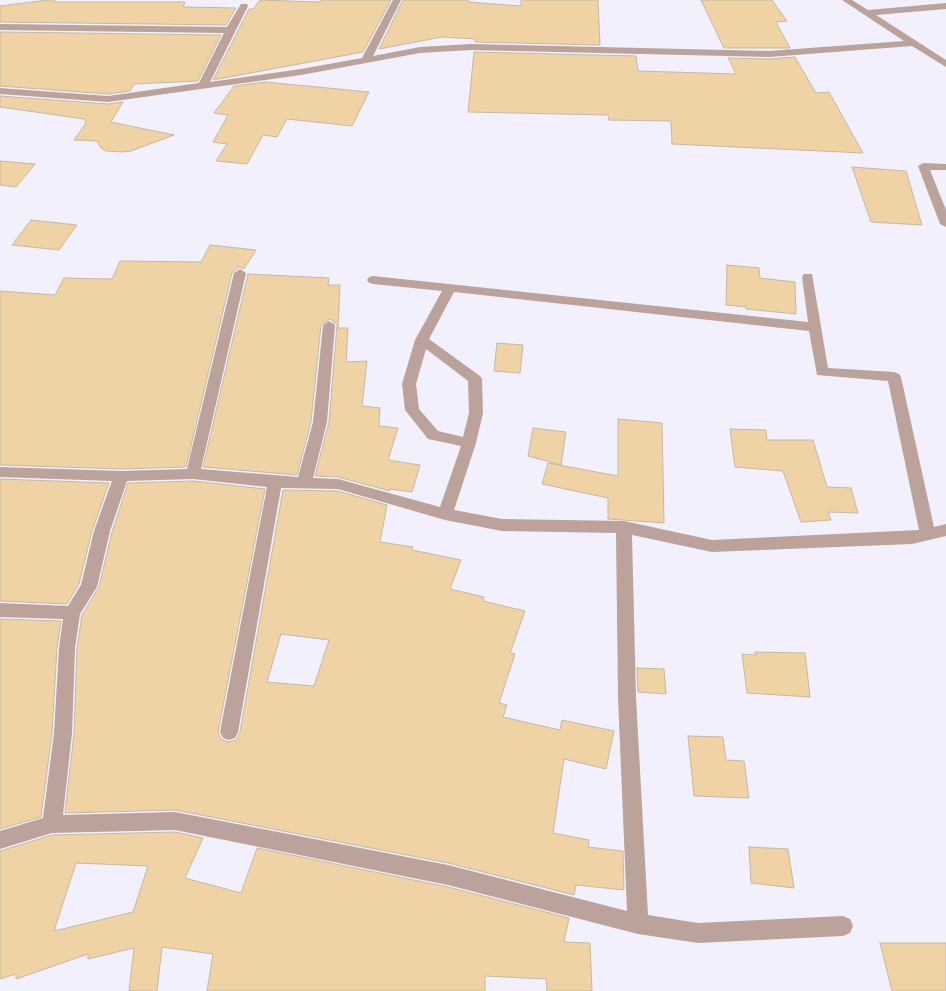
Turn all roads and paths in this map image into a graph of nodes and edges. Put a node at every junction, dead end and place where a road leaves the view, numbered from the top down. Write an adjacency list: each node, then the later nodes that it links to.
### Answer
1 (397, 0): 9 (street)
2 (846, 0): 5 (street)
3 (244, 6): 7 (street)
4 (946, 6): 5 (street)
5 (868, 13): 8 (street)
6 (0, 27): 7 (street)
7 (230, 30): 11 (street)
8 (915, 43): 9 (street); 10 (street)
9 (366, 60): 11 (street)
10 (946, 64)
11 (203, 86): 12 (street)
12 (0, 91)
13 (946, 166): 14 (street)
14 (946, 224)
15 (240, 273): 24 (street)
16 (808, 277): 20 (street)
17 (373, 280): 18 (street)
18 (450, 288): 20 (street); 21 (street)
19 (328, 325): 27 (street)
20 (815, 327): 31 (street)
21 (422, 340): 22 (street); 22 (street)
22 (469, 443): 28 (street)
23 (0, 472): 25 (street)
24 (193, 474): 25 (street); 26 (street)
25 (121, 476): 33 (street)
26 (276, 482): 27 (street); 34 (street)
27 (304, 483): 28 (street)
28 (445, 514): 29 (street)
29 (624, 527): 31 (street); 37 (street)
30 (946, 530): 31 (street)
31 (928, 534)
32 (0, 610): 33 (street)
33 (72, 613): 35 (street)
34 (229, 732)
35 (52, 824): 36 (street); 37 (street)
36 (0, 840)
37 (638, 924): 38 (street)
38 (844, 926)

